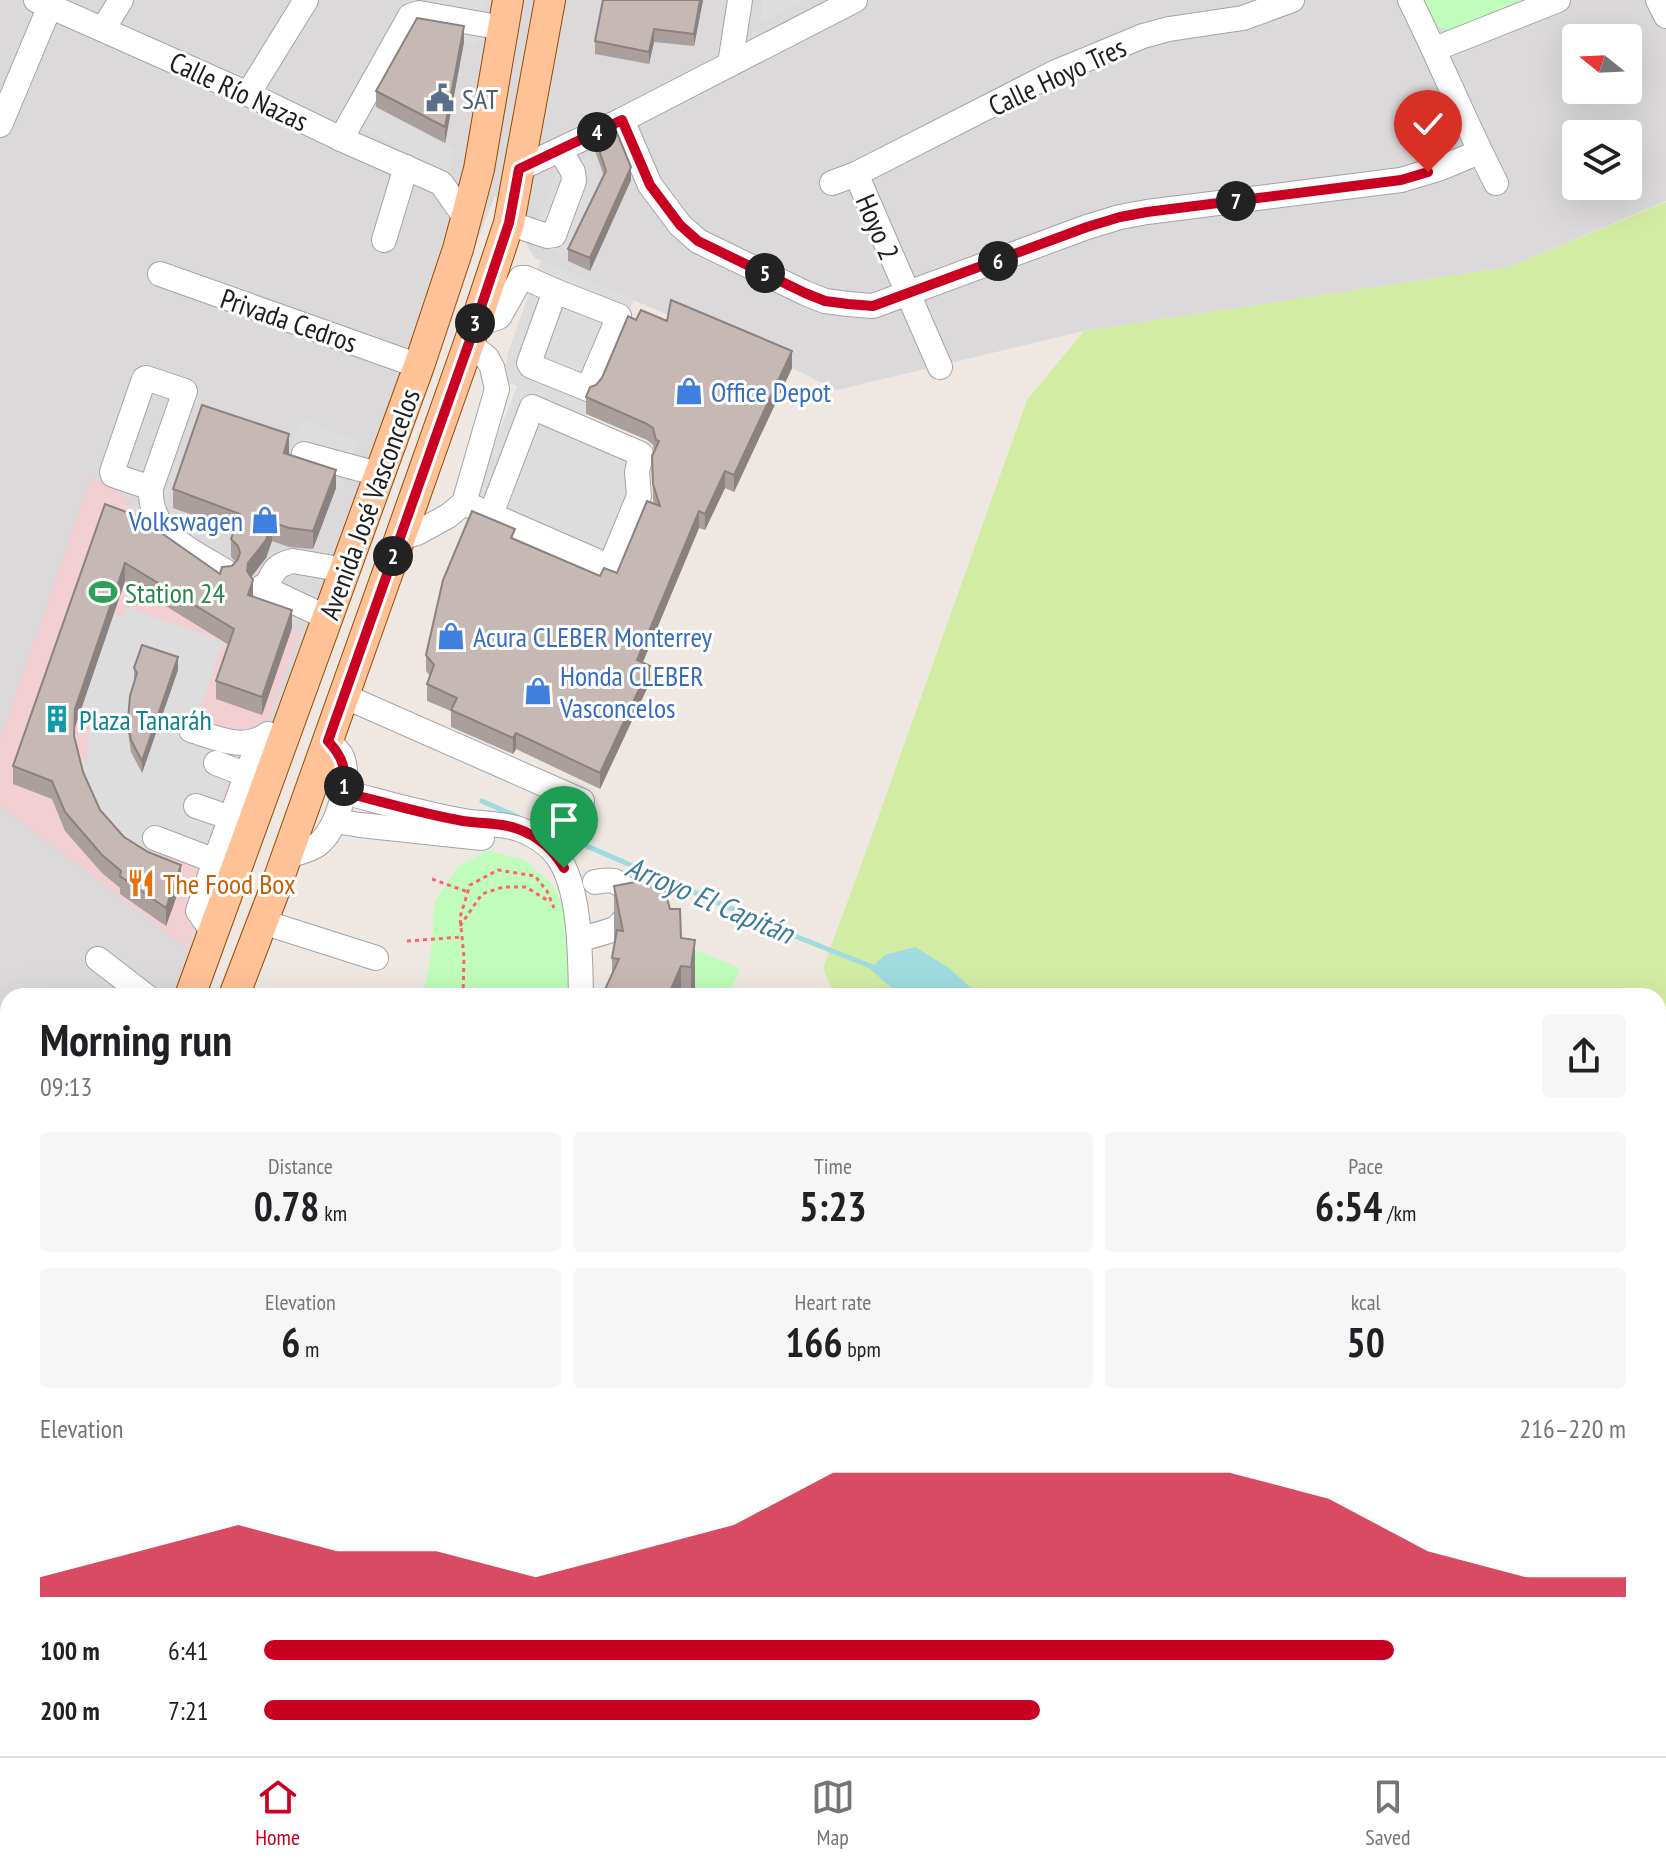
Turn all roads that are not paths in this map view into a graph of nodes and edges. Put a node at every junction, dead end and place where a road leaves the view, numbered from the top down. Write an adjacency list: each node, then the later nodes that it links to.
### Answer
1 (121, 0): 13 (street)
2 (306, 0): 16 (street)
3 (550, 0): 24 (main road, Avenida José Vasconcelos)
4 (740, 0): 15 (street)
5 (855, 0): 15 (street)
6 (1292, 0): 25 (street, Calle Hoyo Tres)
7 (1410, 0): 14 (street)
8 (1558, 0): 14 (street)
9 (1658, 0): 12 (street)
10 (43, 3): 13 (street, Calle Río Nazas); 18 (street)
11 (506, 14): 19 (street); 23 (main road, Avenida José Vasconcelos)
12 (1666, 16)
13 (103, 29): 16 (street, Calle Río Nazas)
14 (1435, 49): 21 (street)
15 (730, 64): 17 (street)
16 (248, 94): 19 (street, Calle Río Nazas)
17 (622, 120): 20 (street); 34 (street)
18 (0, 125)
19 (341, 139): 22 (street, Calle Río Nazas)
20 (560, 150): 24 (street); 30 (street)
21 (1479, 152): 28 (street); 34 (street)
22 (406, 167): 26 (street, Calle Río Nazas); 31 (street)
23 (479, 169): 26 (street); 29 (main road, Avenida José Vasconcelos)
24 (519, 169): 30 (main road, Avenida José Vasconcelos)
25 (856, 174): 27 (street, Calle Hoyo Tres); 34 (street, Hoyo 2)
26 (441, 183): 29 (street)
27 (832, 183)
28 (1496, 183)
29 (467, 220): 36 (main road, Avenida José Vasconcelos)
30 (509, 223): 35 (main road, Avenida José Vasconcelos)
31 (384, 240)
32 (160, 274): 36 (street, Privada Cedros)
33 (555, 291): 35 (street)
34 (907, 294): 37 (street, Hoyo 2)
35 (473, 330): 41 (street); 43 (main road, Avenida José Vasconcelos)
36 (419, 366): 39 (main road, Avenida José Vasconcelos)
37 (940, 367)
38 (304, 454): 39 (street)
39 (378, 474): 44 (main road, Avenida José Vasconcelos)
40 (151, 488): 45 (street)
41 (464, 503): 42 (street); 43 (street)
42 (491, 514): 42 (street)
43 (400, 538): 47 (main road, Avenida José Vasconcelos)
44 (345, 570): 46 (main road, Avenida José Vasconcelos); 46 (street)
45 (225, 571)
46 (328, 618): 48 (main road, Avenida José Vasconcelos)
47 (344, 696): 51 (main road, Avenida José Vasconcelos); 55 (street)
48 (292, 717): 50 (street); 64 (main road, Avenida José Vasconcelos)
49 (191, 730): 50 (street)
50 (259, 741): 53 (street)
51 (328, 741): 54 (street); 60 (main road, Avenida José Vasconcelos)
52 (216, 763): 53 (street)
53 (247, 775): 57 (street)
54 (343, 792): 58 (street); 62 (street)
55 (582, 801)
56 (196, 806): 57 (street)
57 (231, 818): 61 (street)
58 (335, 821): 60 (street); 62 (street)
59 (155, 838): 61 (street)
60 (287, 856): 63 (main road, Avenida José Vasconcelos)
61 (215, 861): 64 (street)
62 (573, 891): 65 (street); 65 (street)
63 (263, 922): 66 (street); 70 (main road, Avenida José Vasconcelos)
64 (213, 932): 69 (main road, Avenida José Vasconcelos)
65 (580, 939): 71 (street)
66 (376, 958)
67 (98, 959): 68 (street)
68 (136, 988)
69 (193, 988)
70 (237, 988)
71 (581, 988)

